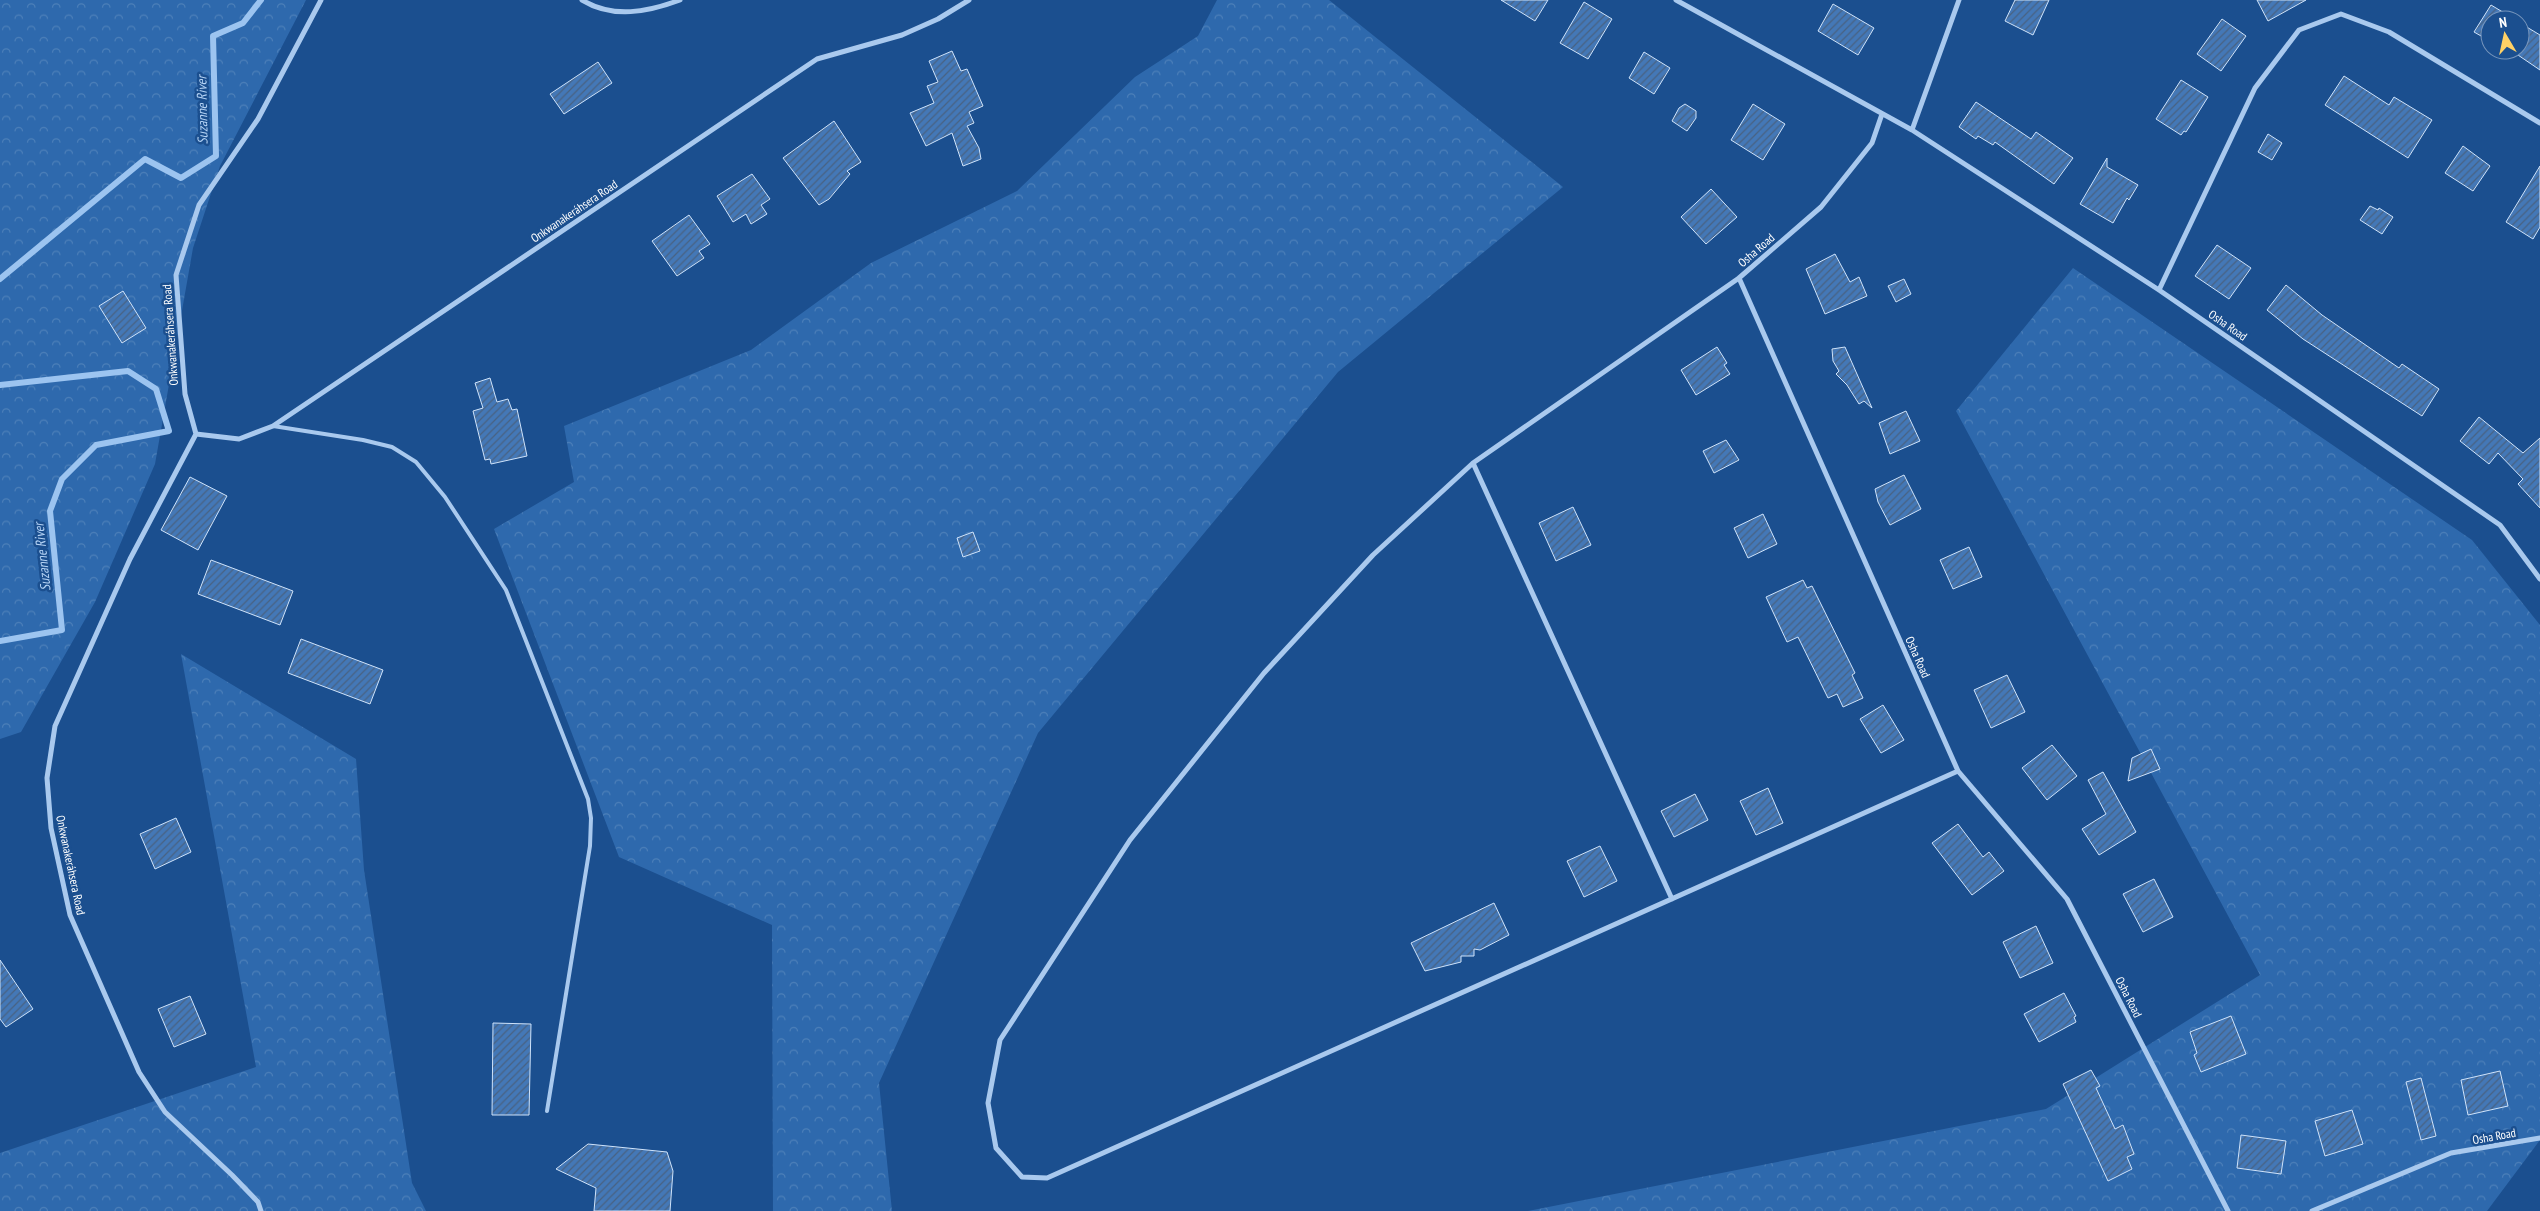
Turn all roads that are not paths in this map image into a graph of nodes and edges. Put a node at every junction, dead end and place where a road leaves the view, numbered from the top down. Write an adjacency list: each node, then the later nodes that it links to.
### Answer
1 (321, 0): 13 (street, Onkwanakeráhsera Road)
2 (582, 0): 3 (street)
3 (680, 0)
4 (969, 0): 12 (street, Onkwanakeráhsera Road)
5 (1676, 0): 7 (street, Osha Road)
6 (1959, 0): 9 (street)
7 (1882, 114): 9 (street, Osha Road); 10 (street, Osha Road)
8 (2540, 123): 11 (street)
9 (1912, 130): 11 (street, Osha Road)
10 (1739, 278): 14 (street); 16 (street, Osha Road)
11 (2159, 290): 15 (street, Osha Road)
12 (273, 426): 13 (street, Onkwanakeráhsera Road); 18 (lane)
13 (196, 434): 20 (street, Onkwanakeráhsera Road)
14 (1473, 463): 17 (street); 17 (street)
15 (2540, 580)
16 (1958, 771): 17 (street); 21 (street, Osha Road)
17 (1672, 899)
18 (547, 1111)
19 (2540, 1138): 22 (street, Osha Road)
20 (261, 1211)
21 (2228, 1211)
22 (2312, 1211)

